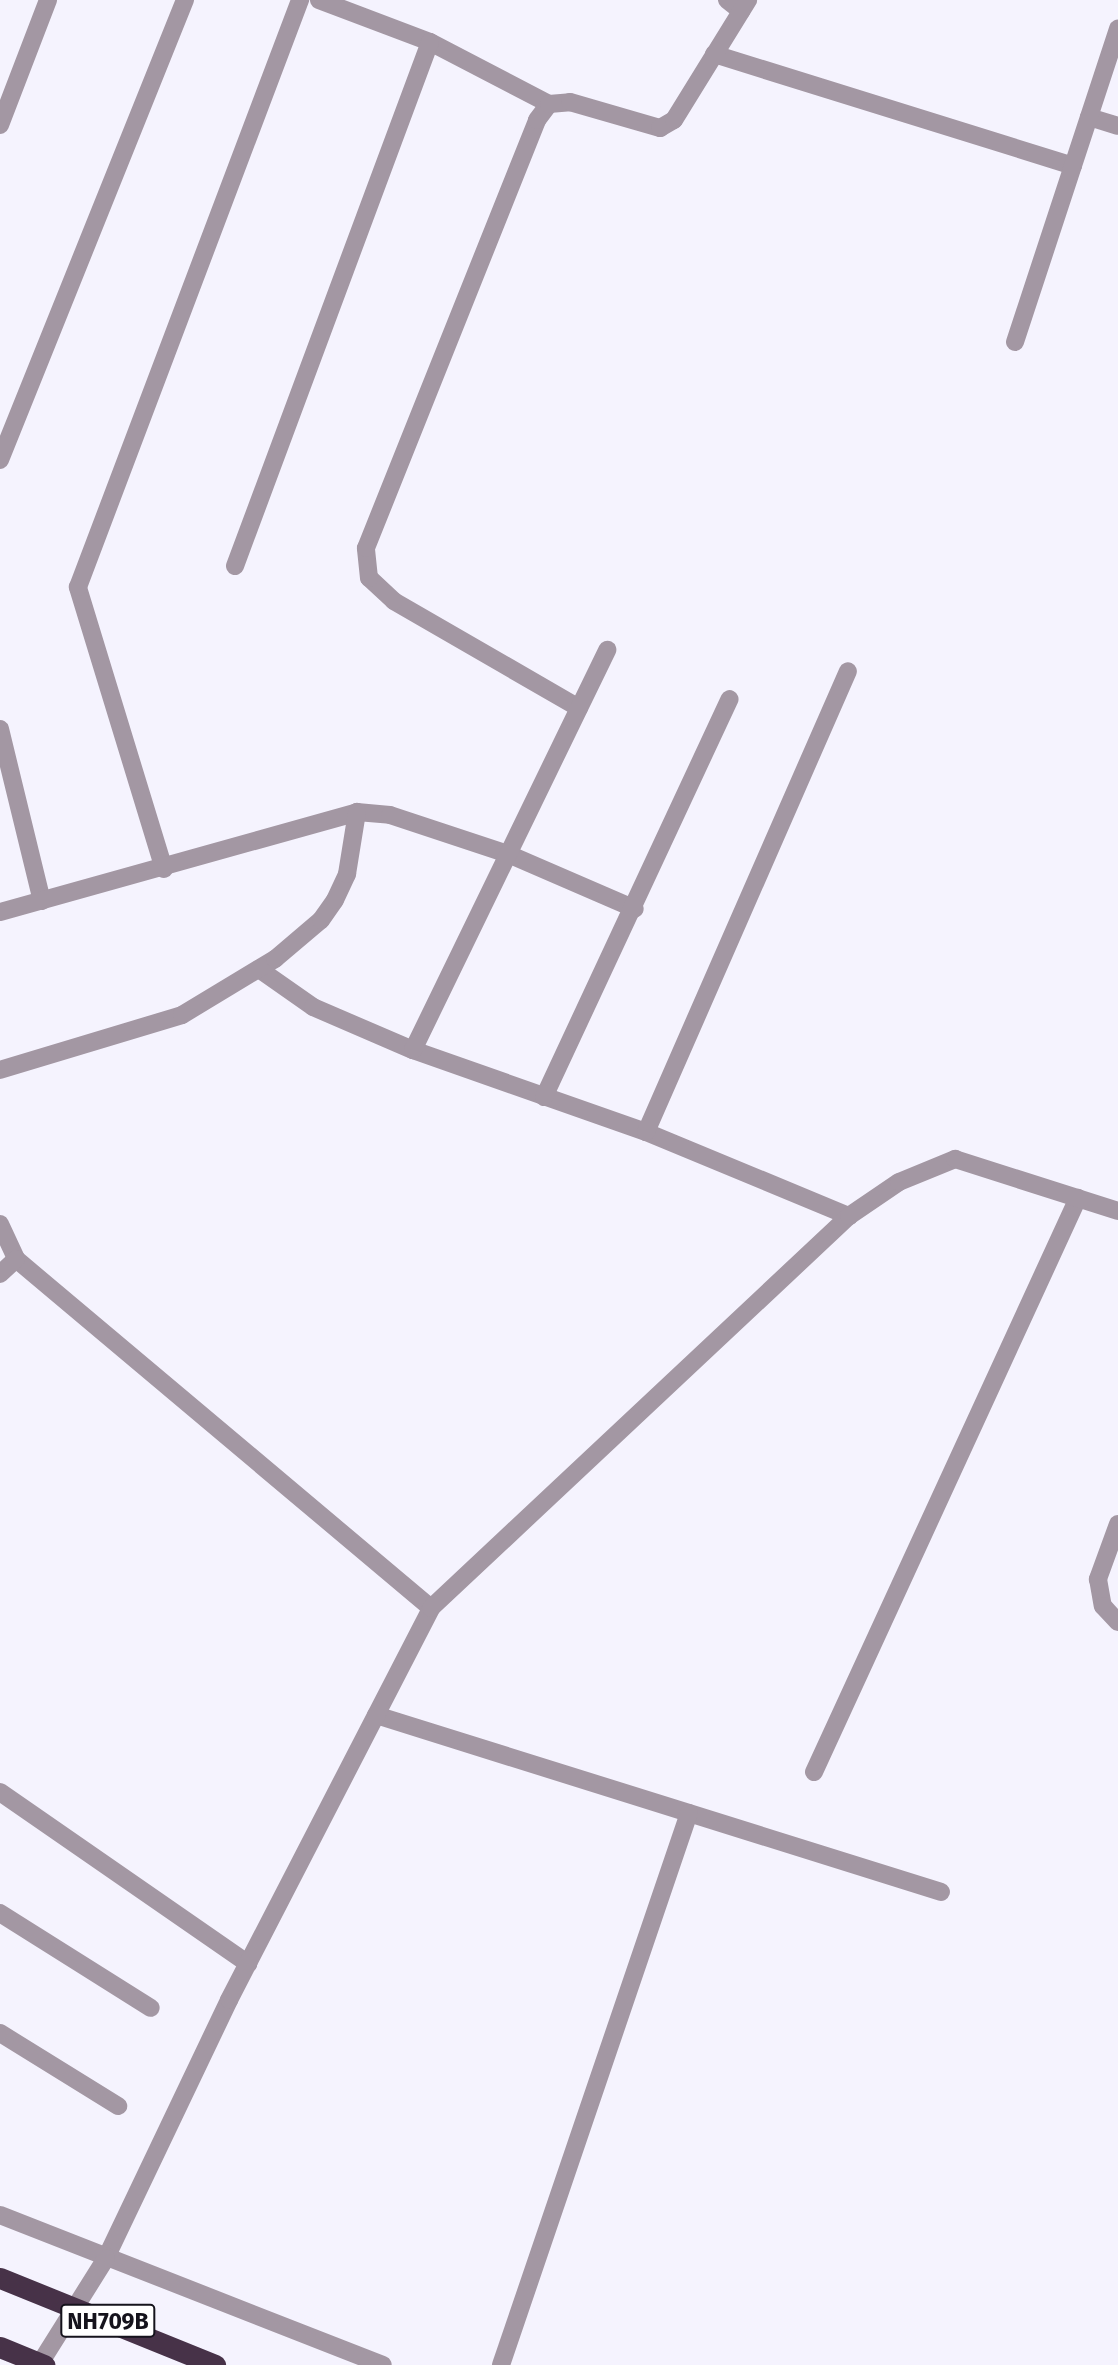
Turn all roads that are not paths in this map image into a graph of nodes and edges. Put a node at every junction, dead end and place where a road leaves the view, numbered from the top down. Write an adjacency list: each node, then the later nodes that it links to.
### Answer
1 (48, 0): 11 (street)
2 (185, 0): 15 (street)
3 (300, 0): 24 (street)
4 (319, 0): 7 (street)
5 (739, 4): 8 (street)
6 (1118, 29): 10 (street)
7 (430, 42): 9 (street); 16 (street)
8 (714, 54): 9 (street); 13 (street)
9 (549, 104): 20 (street)
10 (1089, 117): 12 (street); 13 (street)
11 (0, 125)
12 (1118, 126)
13 (1073, 166): 14 (street)
14 (1015, 342)
15 (0, 460)
16 (236, 566)
17 (607, 650): 20 (street)
18 (848, 671): 32 (street)
19 (730, 699): 26 (street)
20 (579, 708): 23 (street)
21 (0, 729): 25 (street)
22 (357, 813): 23 (street); 24 (street); 28 (street)
23 (508, 854): 26 (street); 29 (street)
24 (164, 869): 25 (street)
25 (42, 901): 27 (street)
26 (635, 909): 31 (street)
27 (0, 912)
28 (259, 968): 29 (street); 30 (street)
29 (412, 1050): 31 (street)
30 (0, 1070)
31 (544, 1097): 32 (street)
32 (646, 1132): 35 (street)
33 (1078, 1198): 34 (street); 35 (street); 43 (street)
34 (1118, 1211)
35 (849, 1216): 40 (street)
36 (0, 1224): 37 (street)
37 (16, 1259): 38 (street); 40 (street)
38 (0, 1274)
39 (1118, 1524): 41 (street)
40 (431, 1608): 42 (street)
41 (1118, 1622)
42 (376, 1715): 45 (street); 48 (street)
43 (814, 1772)
44 (0, 1792): 48 (street)
45 (689, 1813): 46 (street); 59 (street)
46 (941, 1892)
47 (0, 1913): 49 (street)
48 (248, 1964): 53 (street)
49 (151, 2008)
50 (0, 2033): 51 (street)
51 (118, 2106)
52 (0, 2215): 53 (street)
53 (106, 2258): 56 (street); 58 (street)
54 (0, 2278): 57 (highway, NH709B)
55 (0, 2347): 56 (highway, NH709B)
56 (41, 2365)
57 (215, 2365)
58 (383, 2365)
59 (501, 2365)

